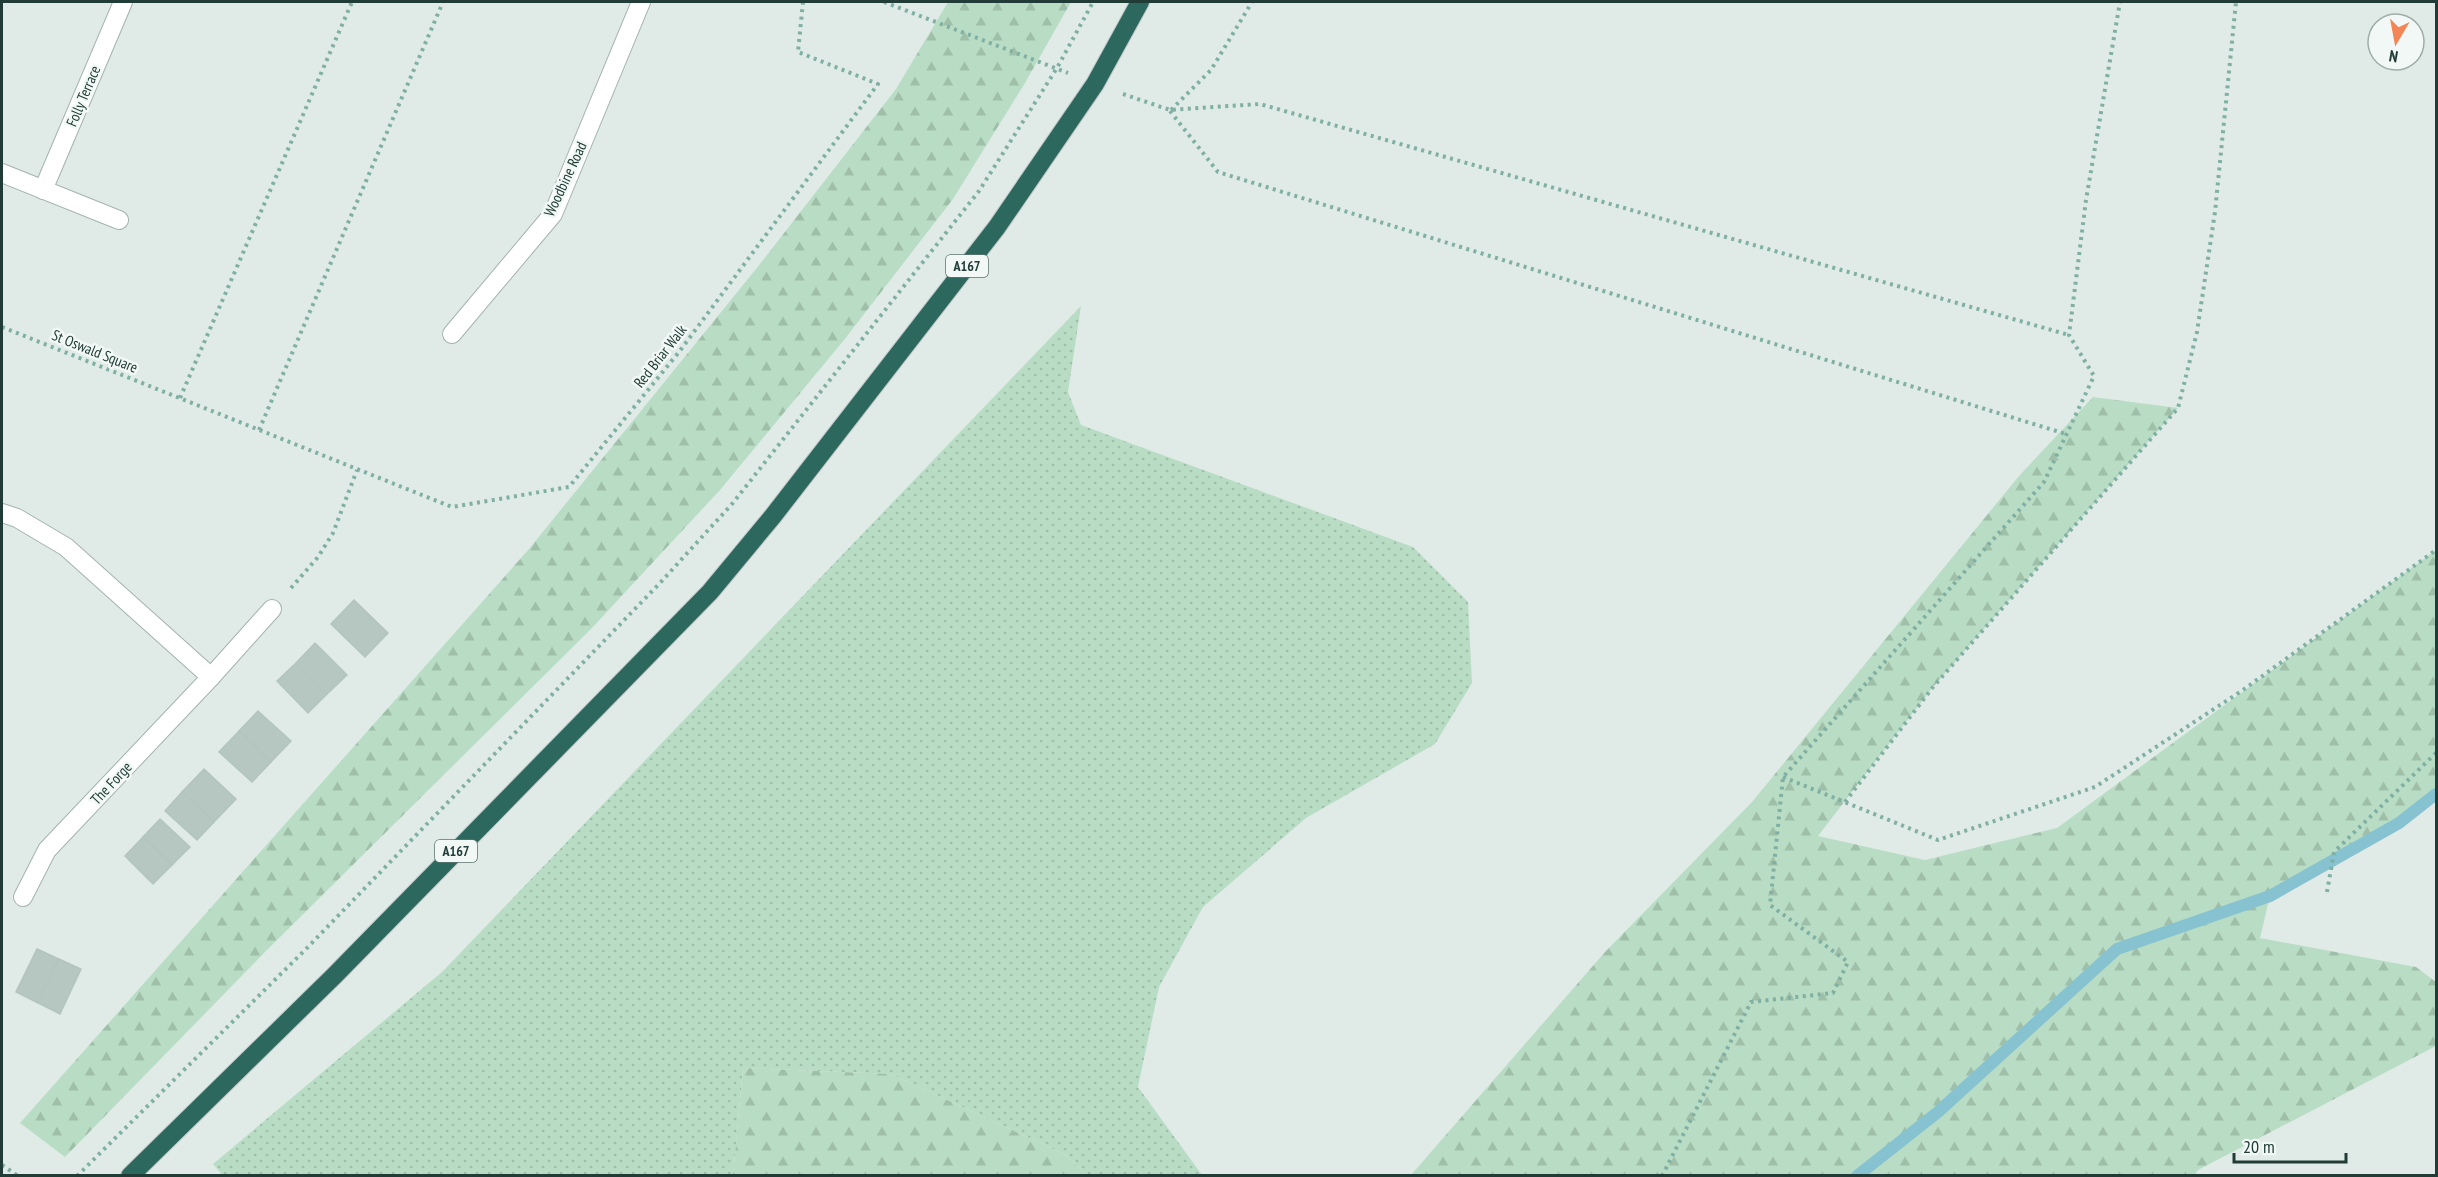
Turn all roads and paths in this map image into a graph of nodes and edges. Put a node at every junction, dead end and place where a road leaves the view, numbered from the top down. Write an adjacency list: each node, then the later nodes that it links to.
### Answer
1 (123, 2): 16 (street, Folly Terrace)
2 (352, 2): 21 (path)
3 (443, 2): 22 (path)
4 (641, 2): 19 (street, Woodbine Road)
5 (803, 2): 24 (path, Red Briar Walk)
6 (884, 2): 12 (path)
7 (1093, 2): 12 (path)
8 (1140, 2): 13 (highway, A167)
9 (1252, 2): 14 (path)
10 (2120, 2): 20 (path)
11 (2236, 2): 31 (path)
12 (1057, 68): 13 (path); 36 (path)
13 (1095, 84): 14 (path); 37 (highway, A167)
14 (1170, 110): 20 (path); 23 (path)
15 (2, 174): 16 (street)
16 (43, 190): 17 (street)
17 (119, 220)
18 (2, 327): 21 (path, St Oswald Square)
19 (452, 334)
20 (2069, 335): 23 (path)
21 (180, 398): 22 (path, St Oswald Square)
22 (259, 430): 24 (path, Red Briar Walk)
23 (2066, 434): 30 (path)
24 (357, 470): 27 (path)
25 (2, 513): 28 (street)
26 (2436, 550): 31 (path)
27 (272, 609): 28 (street, The Forge)
28 (211, 677): 33 (street, The Forge)
29 (2436, 753): 32 (path)
30 (1783, 777): 31 (path); 38 (path)
31 (1845, 802)
32 (2327, 892)
33 (23, 897)
34 (2, 1165): 35 (path)
35 (18, 1176)
36 (77, 1176)
37 (130, 1176)
38 (1662, 1176)

